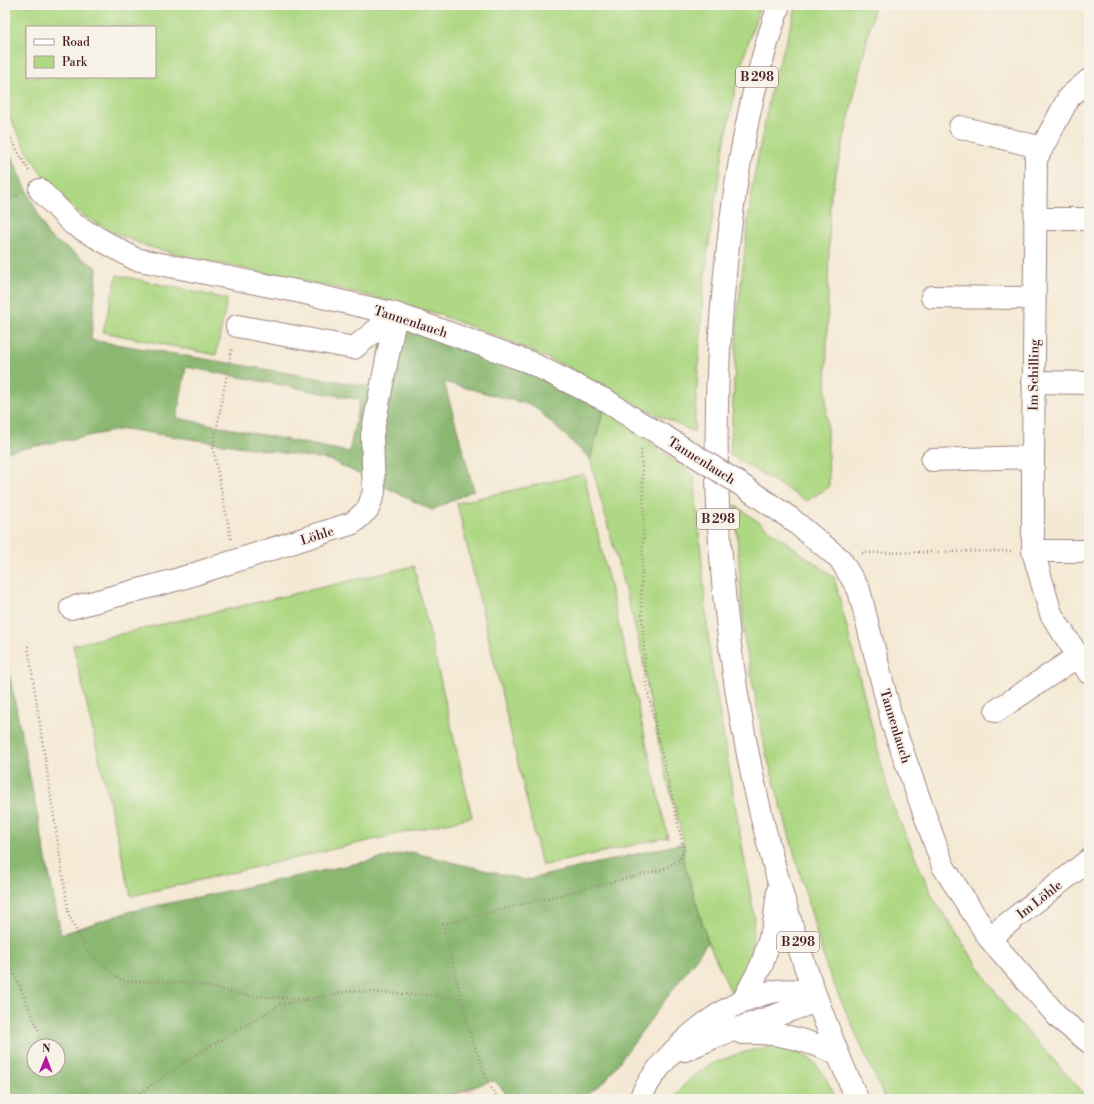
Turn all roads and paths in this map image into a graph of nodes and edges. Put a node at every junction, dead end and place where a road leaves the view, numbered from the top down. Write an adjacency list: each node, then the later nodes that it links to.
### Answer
1 (779, 5): 28 (street, B 298)
2 (1089, 80): 5 (street, Im Schilling)
3 (960, 126): 5 (street)
4 (5, 128): 6 (path)
5 (1042, 148): 8 (street, Im Schilling)
6 (40, 190): 11 (street, Tannenlauch)
7 (1089, 218): 8 (street)
8 (1035, 219): 10 (street, Im Schilling)
9 (932, 297): 10 (street)
10 (1034, 298): 14 (street, Im Schilling)
11 (396, 314): 12 (street); 16 (street, Tannenlauch); 22 (street, Löhle)
12 (237, 326)
13 (230, 356): 22 (path)
14 (1033, 382): 15 (street); 17 (street, Im Schilling)
15 (1089, 384)
16 (637, 421): 21 (street, Tannenlauch, bridge); 32 (path)
17 (1033, 457): 18 (street); 19 (street, Im Schilling)
18 (932, 460)
19 (1033, 551): 20 (street); 21 (path); 25 (street, Im Schilling)
20 (1089, 552)
21 (840, 559): 29 (street, Tannenlauch)
22 (235, 561): 23 (street, Löhle)
23 (71, 608)
24 (28, 646): 31 (path)
25 (1083, 664): 26 (street)
26 (996, 711)
27 (1089, 860): 29 (street, Im Löhle)
28 (779, 884): 33 (street); 34 (street, B 298)
29 (989, 938): 37 (street, Tannenlauch)
30 (5, 952): 35 (path)
31 (307, 999): 32 (path); 40 (path)
32 (462, 999): 41 (path)
33 (743, 1001): 34 (street); 39 (street)
34 (817, 1001): 36 (street); 38 (street, B 298)
35 (39, 1031)
36 (719, 1035): 38 (street); 39 (street)
37 (1089, 1042)
38 (838, 1054): 43 (street, B 298)
39 (668, 1058): 42 (street)
40 (132, 1099)
41 (498, 1099)
42 (640, 1099)
43 (857, 1099)

